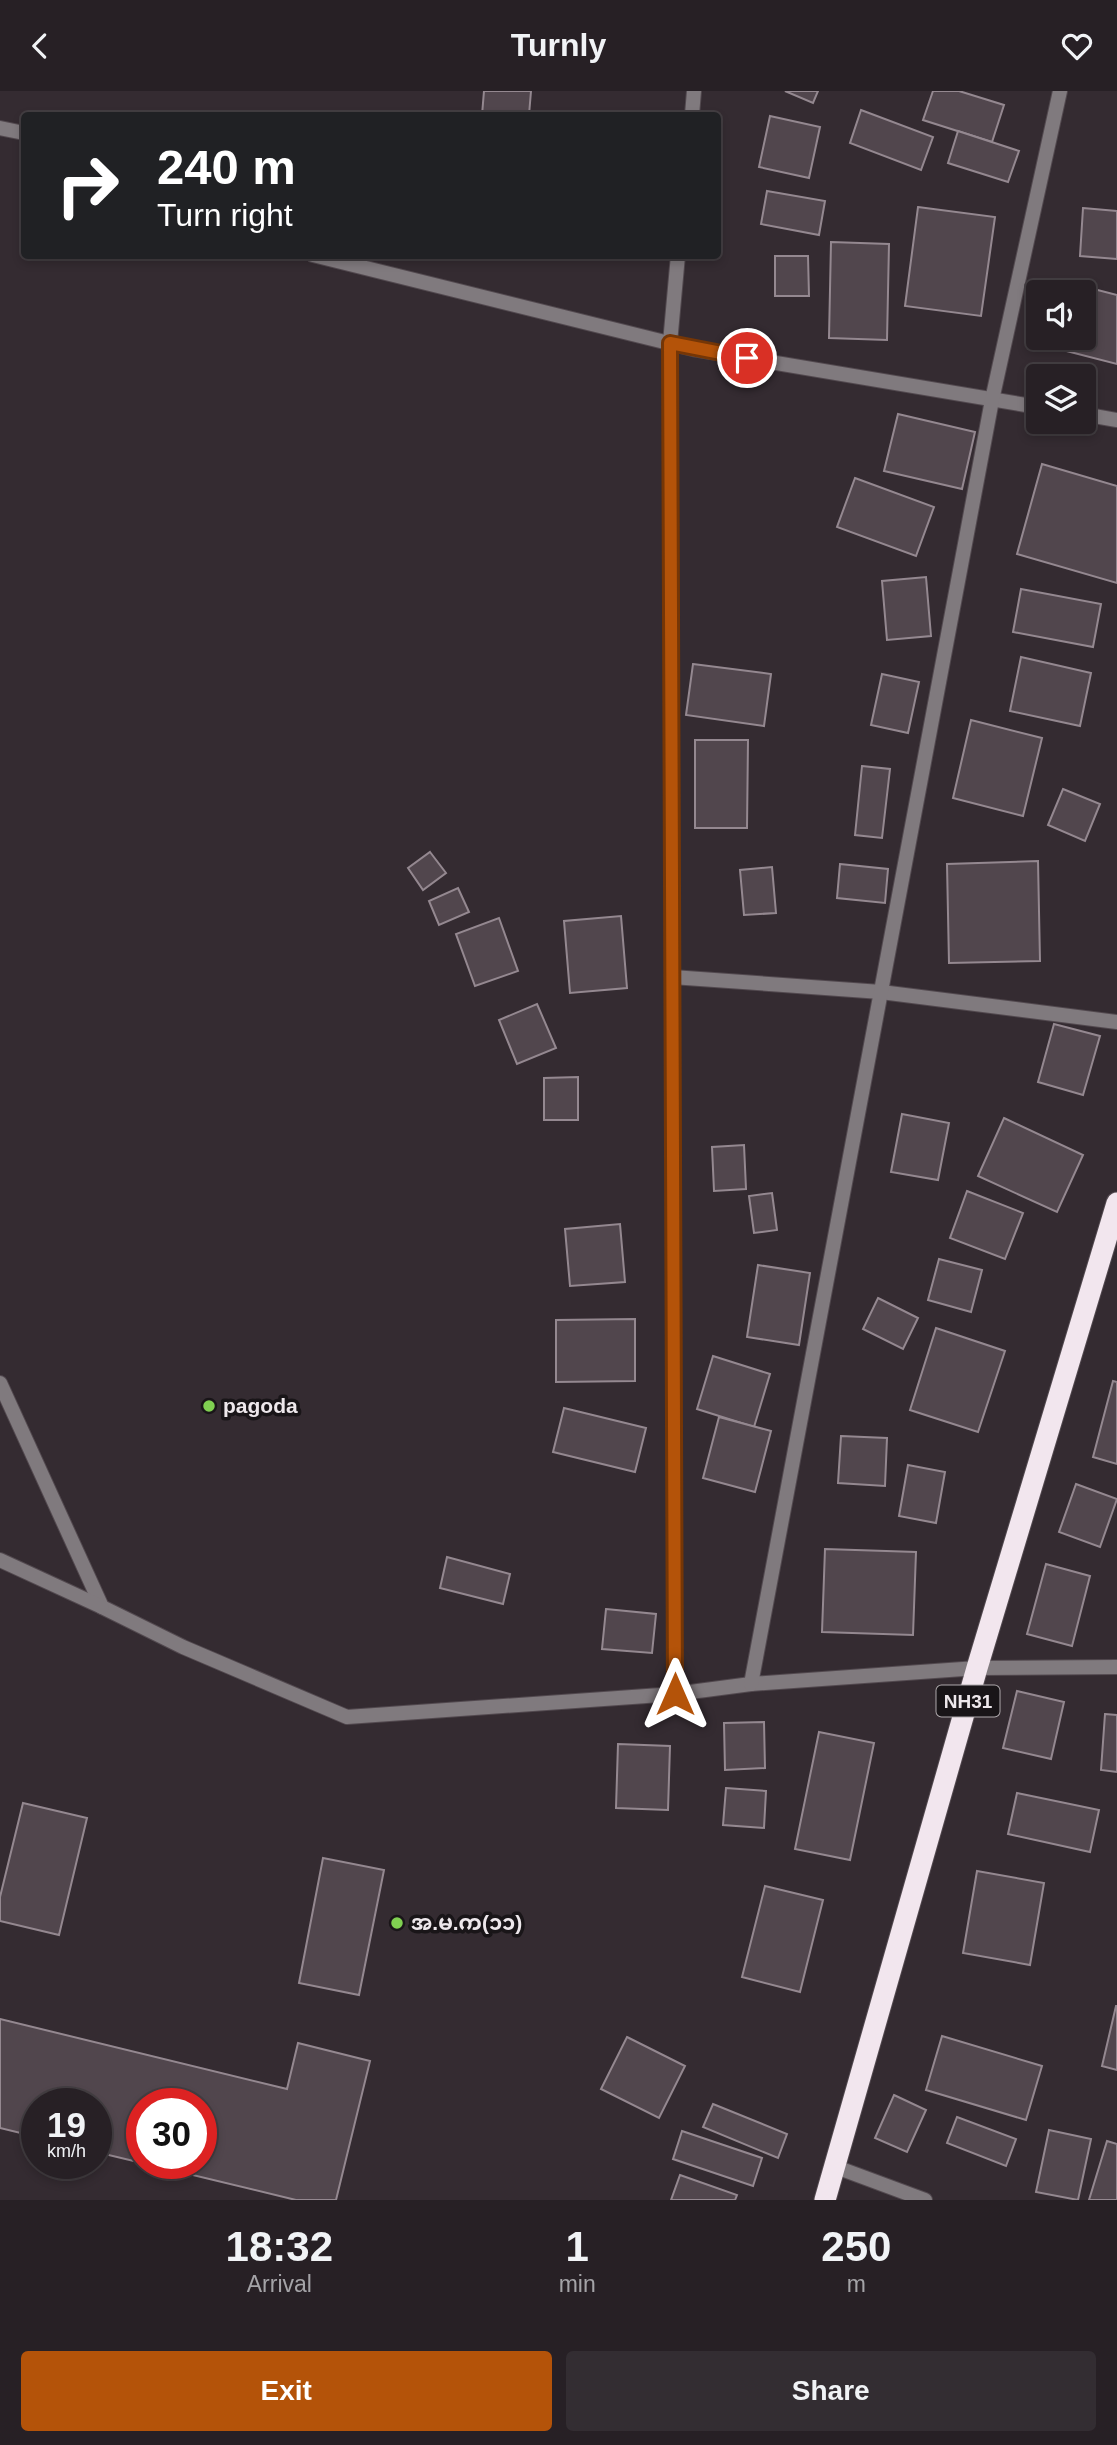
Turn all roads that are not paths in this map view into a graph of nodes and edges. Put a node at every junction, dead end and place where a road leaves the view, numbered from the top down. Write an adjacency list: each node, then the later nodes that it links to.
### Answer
1 (694, 91): 3 (street)
2 (1060, 91): 9 (street)
3 (692, 112)
4 (0, 128): 5 (street)
5 (21, 132)
6 (329, 259): 8 (street)
7 (678, 259): 8 (street)
8 (670, 343): 9 (street); 13 (street)
9 (992, 400): 10 (street); 14 (street)
10 (1026, 405)
11 (1096, 416): 12 (street)
12 (1117, 419)
13 (672, 977): 14 (street); 23 (street)
14 (881, 992): 15 (street); 22 (street)
15 (1117, 1021)
16 (1117, 1203): 21 (highway, NH31)
17 (0, 1383): 19 (street)
18 (0, 1560): 19 (street)
19 (102, 1607): 23 (street)
20 (1117, 1667): 21 (street)
21 (977, 1668): 22 (street); 24 (highway, NH31)
22 (751, 1684): 23 (street)
23 (675, 1694)
24 (836, 2167): 25 (highway, NH31); 26 (street)
25 (825, 2200)
26 (925, 2200)

